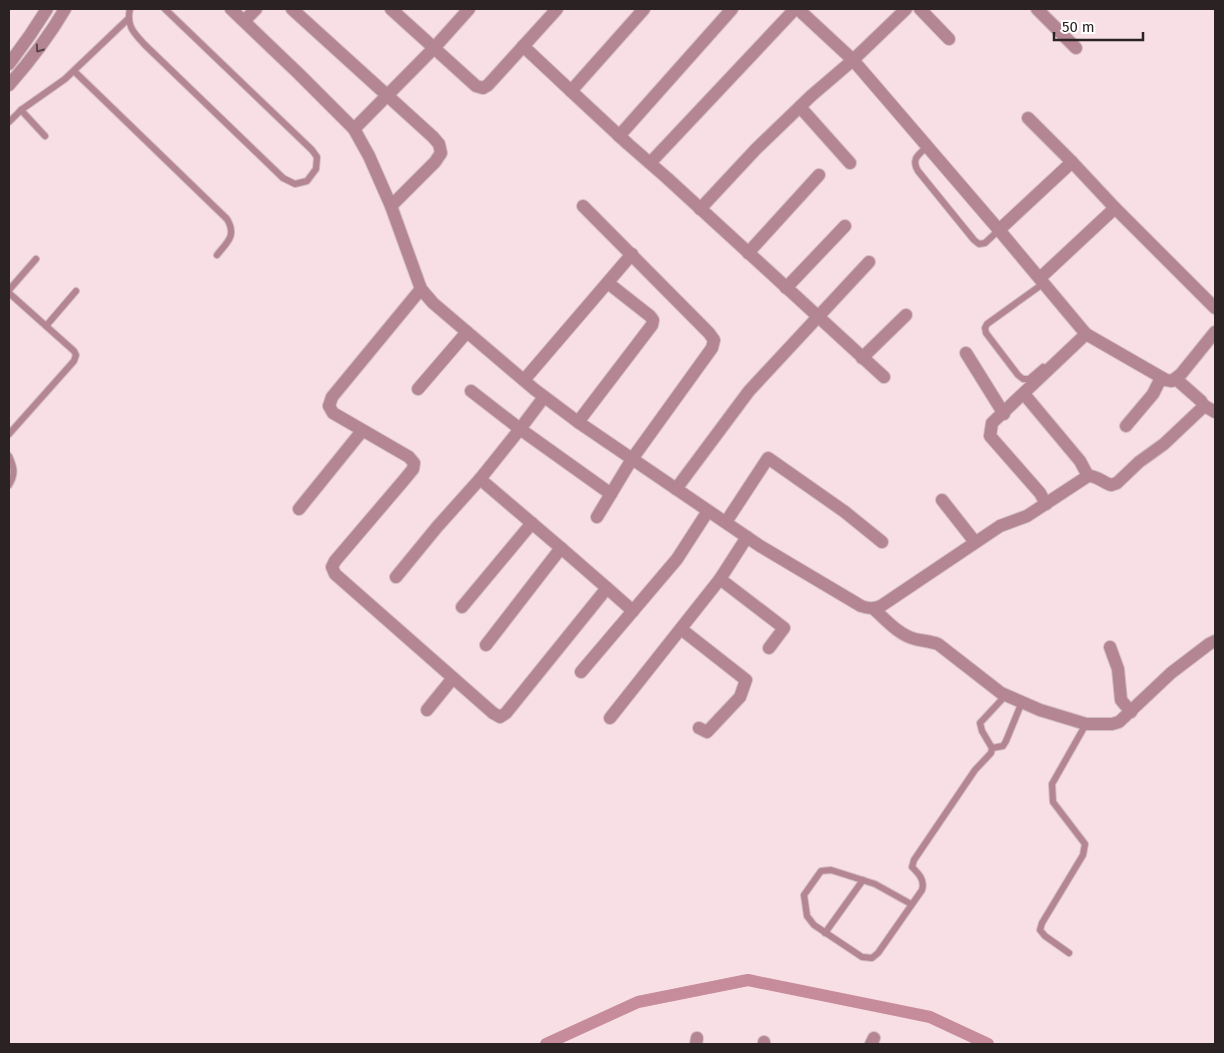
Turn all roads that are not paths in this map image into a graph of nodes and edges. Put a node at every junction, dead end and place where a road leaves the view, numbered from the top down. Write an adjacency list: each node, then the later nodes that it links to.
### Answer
1 (47, 9): 24 (street)
2 (65, 9): 26 (street, one-way to 26)
3 (130, 9): 17 (lane)
4 (165, 9): 17 (lane)
5 (231, 9): 18 (street)
6 (256, 9): 18 (street)
7 (292, 9): 28 (street)
8 (391, 9): 21 (street)
9 (469, 9): 21 (street)
10 (557, 9): 20 (street)
11 (644, 9): 27 (street)
12 (732, 9): 35 (street)
13 (906, 9): 23 (street)
14 (920, 9): 19 (street)
15 (1037, 9): 22 (street)
16 (804, 11): 23 (street); 38 (street)
17 (128, 19): 25 (lane)
18 (244, 21): 33 (street)
19 (949, 39)
20 (523, 46): 21 (street); 27 (street)
21 (434, 48): 28 (street)
22 (1076, 48)
23 (853, 60): 29 (street); 36 (street)
24 (9, 64)
25 (74, 70): 30 (lane); 49 (lane)
26 (9, 85)
27 (571, 91): 35 (street)
28 (387, 96): 33 (street); 41 (street)
29 (800, 107): 39 (street); 44 (street)
30 (21, 110): 32 (lane); 34 (lane)
31 (1028, 118): 37 (street)
32 (9, 122)
33 (354, 129): 41 (street)
34 (45, 136)
35 (619, 136): 38 (street)
36 (927, 147): 46 (street); 46 (lane)
37 (1072, 162): 43 (street); 46 (street)
38 (650, 163): 44 (street)
39 (850, 163)
40 (819, 175): 47 (street)
41 (391, 206): 55 (street)
42 (583, 206): 48 (street)
43 (1115, 208): 52 (street); 58 (street)
44 (700, 209): 47 (street)
45 (845, 226): 54 (street)
46 (999, 230): 52 (street)
47 (748, 253): 54 (street)
48 (632, 254): 53 (street); 84 (street)
49 (217, 255)
50 (36, 259): 57 (lane)
51 (869, 262): 60 (street)
52 (1042, 281): 63 (street); 63 (lane)
53 (608, 283): 70 (street); 78 (street)
54 (786, 288): 60 (street)
55 (421, 289): 62 (street); 81 (street)
56 (76, 291): 61 (lane)
57 (9, 292): 61 (lane)
58 (1215, 308)
59 (906, 315): 66 (street)
60 (818, 317): 66 (street); 88 (street)
61 (46, 326): 82 (lane)
62 (467, 332): 70 (street); 71 (street)
63 (1085, 332): 68 (street); 73 (street)
64 (1215, 332): 69 (street)
65 (966, 353): 77 (street)
66 (862, 358): 67 (street)
67 (884, 377)
68 (1161, 378): 69 (street); 79 (street)
69 (1176, 379): 75 (street)
70 (524, 380): 74 (street)
71 (418, 389)
72 (471, 391): 80 (street)
73 (1024, 394): 77 (street); 85 (street)
74 (544, 397): 78 (street); 80 (street)
75 (1203, 405): 76 (street); 85 (street)
76 (1215, 412)
77 (1004, 414): 91 (street)
78 (578, 422): 84 (street)
79 (1126, 426)
80 (520, 429): 86 (street); 89 (street)
81 (362, 431): 92 (street); 113 (street)
82 (9, 434)
83 (9, 456): 87 (lane)
84 (632, 460): 88 (street); 89 (street)
85 (1088, 476): 91 (street)
86 (480, 479): 96 (street); 101 (street)
87 (9, 485)
88 (676, 489): 93 (street)
89 (611, 494): 94 (street)
90 (942, 500): 99 (street)
91 (1046, 504): 99 (street)
92 (299, 509)
93 (708, 511): 95 (street); 106 (street)
94 (597, 516)
95 (726, 522): 97 (street); 98 (street)
96 (532, 523): 100 (street); 104 (street)
97 (747, 537): 102 (street); 105 (street)
98 (882, 542)
99 (975, 542): 105 (street)
100 (561, 548): 103 (street); 109 (street)
101 (396, 577)
102 (720, 580): 107 (street); 111 (street)
103 (607, 588): 106 (street); 113 (street)
104 (462, 607)
105 (874, 609): 114 (street)
106 (633, 611): 112 (street)
107 (681, 629): 118 (street); 120 (street)
108 (1215, 641): 117 (street)
109 (486, 645)
110 (1110, 647): 117 (street)
111 (769, 648)
112 (581, 672)
113 (453, 678): 116 (street)
114 (1006, 695): 115 (street); 121 (lane)
115 (1022, 702): 119 (street); 121 (lane)
116 (426, 710)
117 (1131, 712): 119 (street)
118 (610, 718)
119 (1086, 724): 125 (lane)
120 (699, 728)
121 (992, 748): 123 (lane)
122 (863, 880): 123 (lane); 124 (lane); 124 (lane)
123 (911, 904): 124 (lane)
124 (825, 933)
125 (1069, 953)

